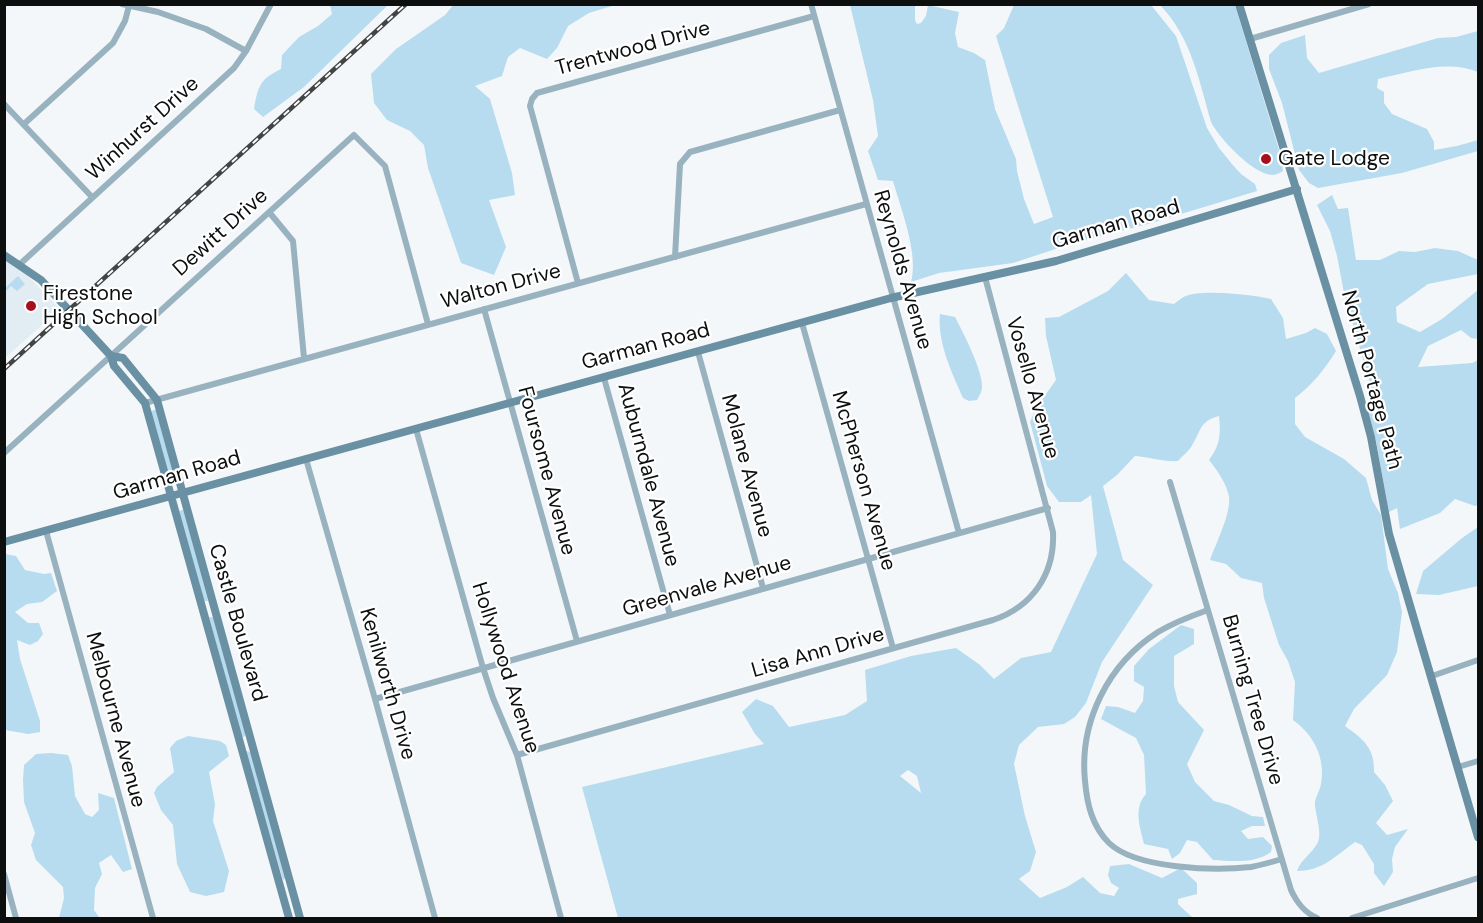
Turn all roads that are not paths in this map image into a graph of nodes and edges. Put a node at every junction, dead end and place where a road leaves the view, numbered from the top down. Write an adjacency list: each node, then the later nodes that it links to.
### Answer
1 (272, 4): 8 (street, Winhurst Drive)
2 (811, 4): 6 (street, Reynolds Avenue)
3 (1239, 4): 7 (street, North Portage Path)
4 (1369, 4): 7 (street)
5 (126, 5): 8 (street); 11 (street)
6 (814, 16): 10 (street, Reynolds Avenue); 20 (street, Trentwood Drive)
7 (1250, 39): 12 (street, North Portage Path)
8 (246, 51): 13 (street, Winhurst Drive)
9 (4, 104): 11 (street)
10 (840, 110): 14 (street, Reynolds Avenue); 17 (street)
11 (24, 124): 13 (street)
12 (1297, 189): 19 (street, Garman Road); 52 (street, North Portage Path)
13 (92, 197): 18 (street, Winhurst Drive)
14 (866, 204): 17 (street, Walton Drive); 21 (street, Reynolds Avenue)
15 (270, 212): 24 (street, Dewitt Drive); 26 (street, Dewitt Drive); 27 (street)
16 (4, 255): 18 (street, Castle Boulevard)
17 (675, 257): 20 (street, Walton Drive)
18 (20, 265): 26 (street, Castle Boulevard)
19 (985, 277): 21 (street, Garman Road); 38 (street, Vosello Avenue)
20 (578, 284): 22 (street, Walton Drive)
21 (891, 298): 23 (street, Garman Road); 40 (street, Reynolds Avenue)
22 (484, 309): 24 (street, Walton Drive); 30 (street, Foursome Avenue)
23 (802, 323): 25 (street, Garman Road); 42 (street, McPherson Avenue)
24 (428, 324): 27 (street, Walton Drive)
25 (698, 352): 28 (street, Garman Road); 43 (street, Molane Avenue)
26 (111, 356): 29 (street, Castle Boulevard); 31 (street, Castle Boulevard); 33 (street, Dewitt Drive)
27 (304, 358): 29 (street, Walton Drive)
28 (604, 378): 30 (street, Garman Road); 47 (street, Auburndale Avenue)
29 (157, 400): 31 (street, Walton Drive); 36 (street, Castle Boulevard)
30 (510, 403): 32 (street, Garman Road); 48 (street, Foursome Avenue)
31 (145, 404): 37 (street, Castle Boulevard)
32 (416, 429): 34 (street, Garman Road); 51 (street, Hollywood Avenue)
33 (4, 453)
34 (306, 459): 36 (street, Garman Road); 53 (street, Kenilworth Drive)
35 (1170, 482): 46 (street, Burning Tree Drive)
36 (182, 494): 37 (street, Garman Road); 44 (street, Castle Boulevard)
37 (171, 497): 39 (street, Garman Road); 45 (street, Castle Boulevard)
38 (1048, 508): 40 (street, Greenvale Avenue); 49 (street, Lisa Ann Drive)
39 (46, 531): 41 (street, Garman Road); 66 (street, Melbourne Avenue)
40 (958, 533): 42 (street, Greenvale Avenue)
41 (4, 542)
42 (868, 559): 43 (street, Greenvale Avenue); 49 (street, McPherson Avenue)
43 (763, 588): 47 (street, Greenvale Avenue)
44 (213, 605): 45 (street); 54 (street, Castle Boulevard)
45 (202, 608): 55 (street, Castle Boulevard)
46 (1208, 610): 60 (street, Burning Tree Drive); 60 (street)
47 (670, 615): 48 (street, Greenvale Avenue)
48 (577, 641): 51 (street, Greenvale Avenue)
49 (893, 648): 56 (street, Lisa Ann Drive)
50 (1479, 660): 52 (street)
51 (483, 668): 53 (street, Greenvale Avenue); 56 (street, Hollywood Avenue)
52 (1432, 676): 58 (street, North Portage Path)
53 (375, 699): 69 (street, Kenilworth Drive)
54 (252, 741): 55 (street); 63 (street, Castle Boulevard)
55 (239, 745): 64 (street, Castle Boulevard)
56 (517, 755): 70 (street, Hollywood Avenue)
57 (1479, 761): 58 (street)
58 (1458, 767): 59 (street, North Portage Path)
59 (1479, 837)
60 (1282, 859): 71 (street, Burning Tree Drive)
61 (4, 874): 65 (street)
62 (1479, 878): 72 (street)
63 (291, 884): 64 (street); 68 (street, Castle Boulevard)
64 (280, 887): 67 (street, Castle Boulevard)
65 (16, 918)
66 (153, 918)
67 (289, 918)
68 (300, 918)
69 (435, 918)
70 (561, 918)
71 (1317, 918)
72 (1352, 918)

